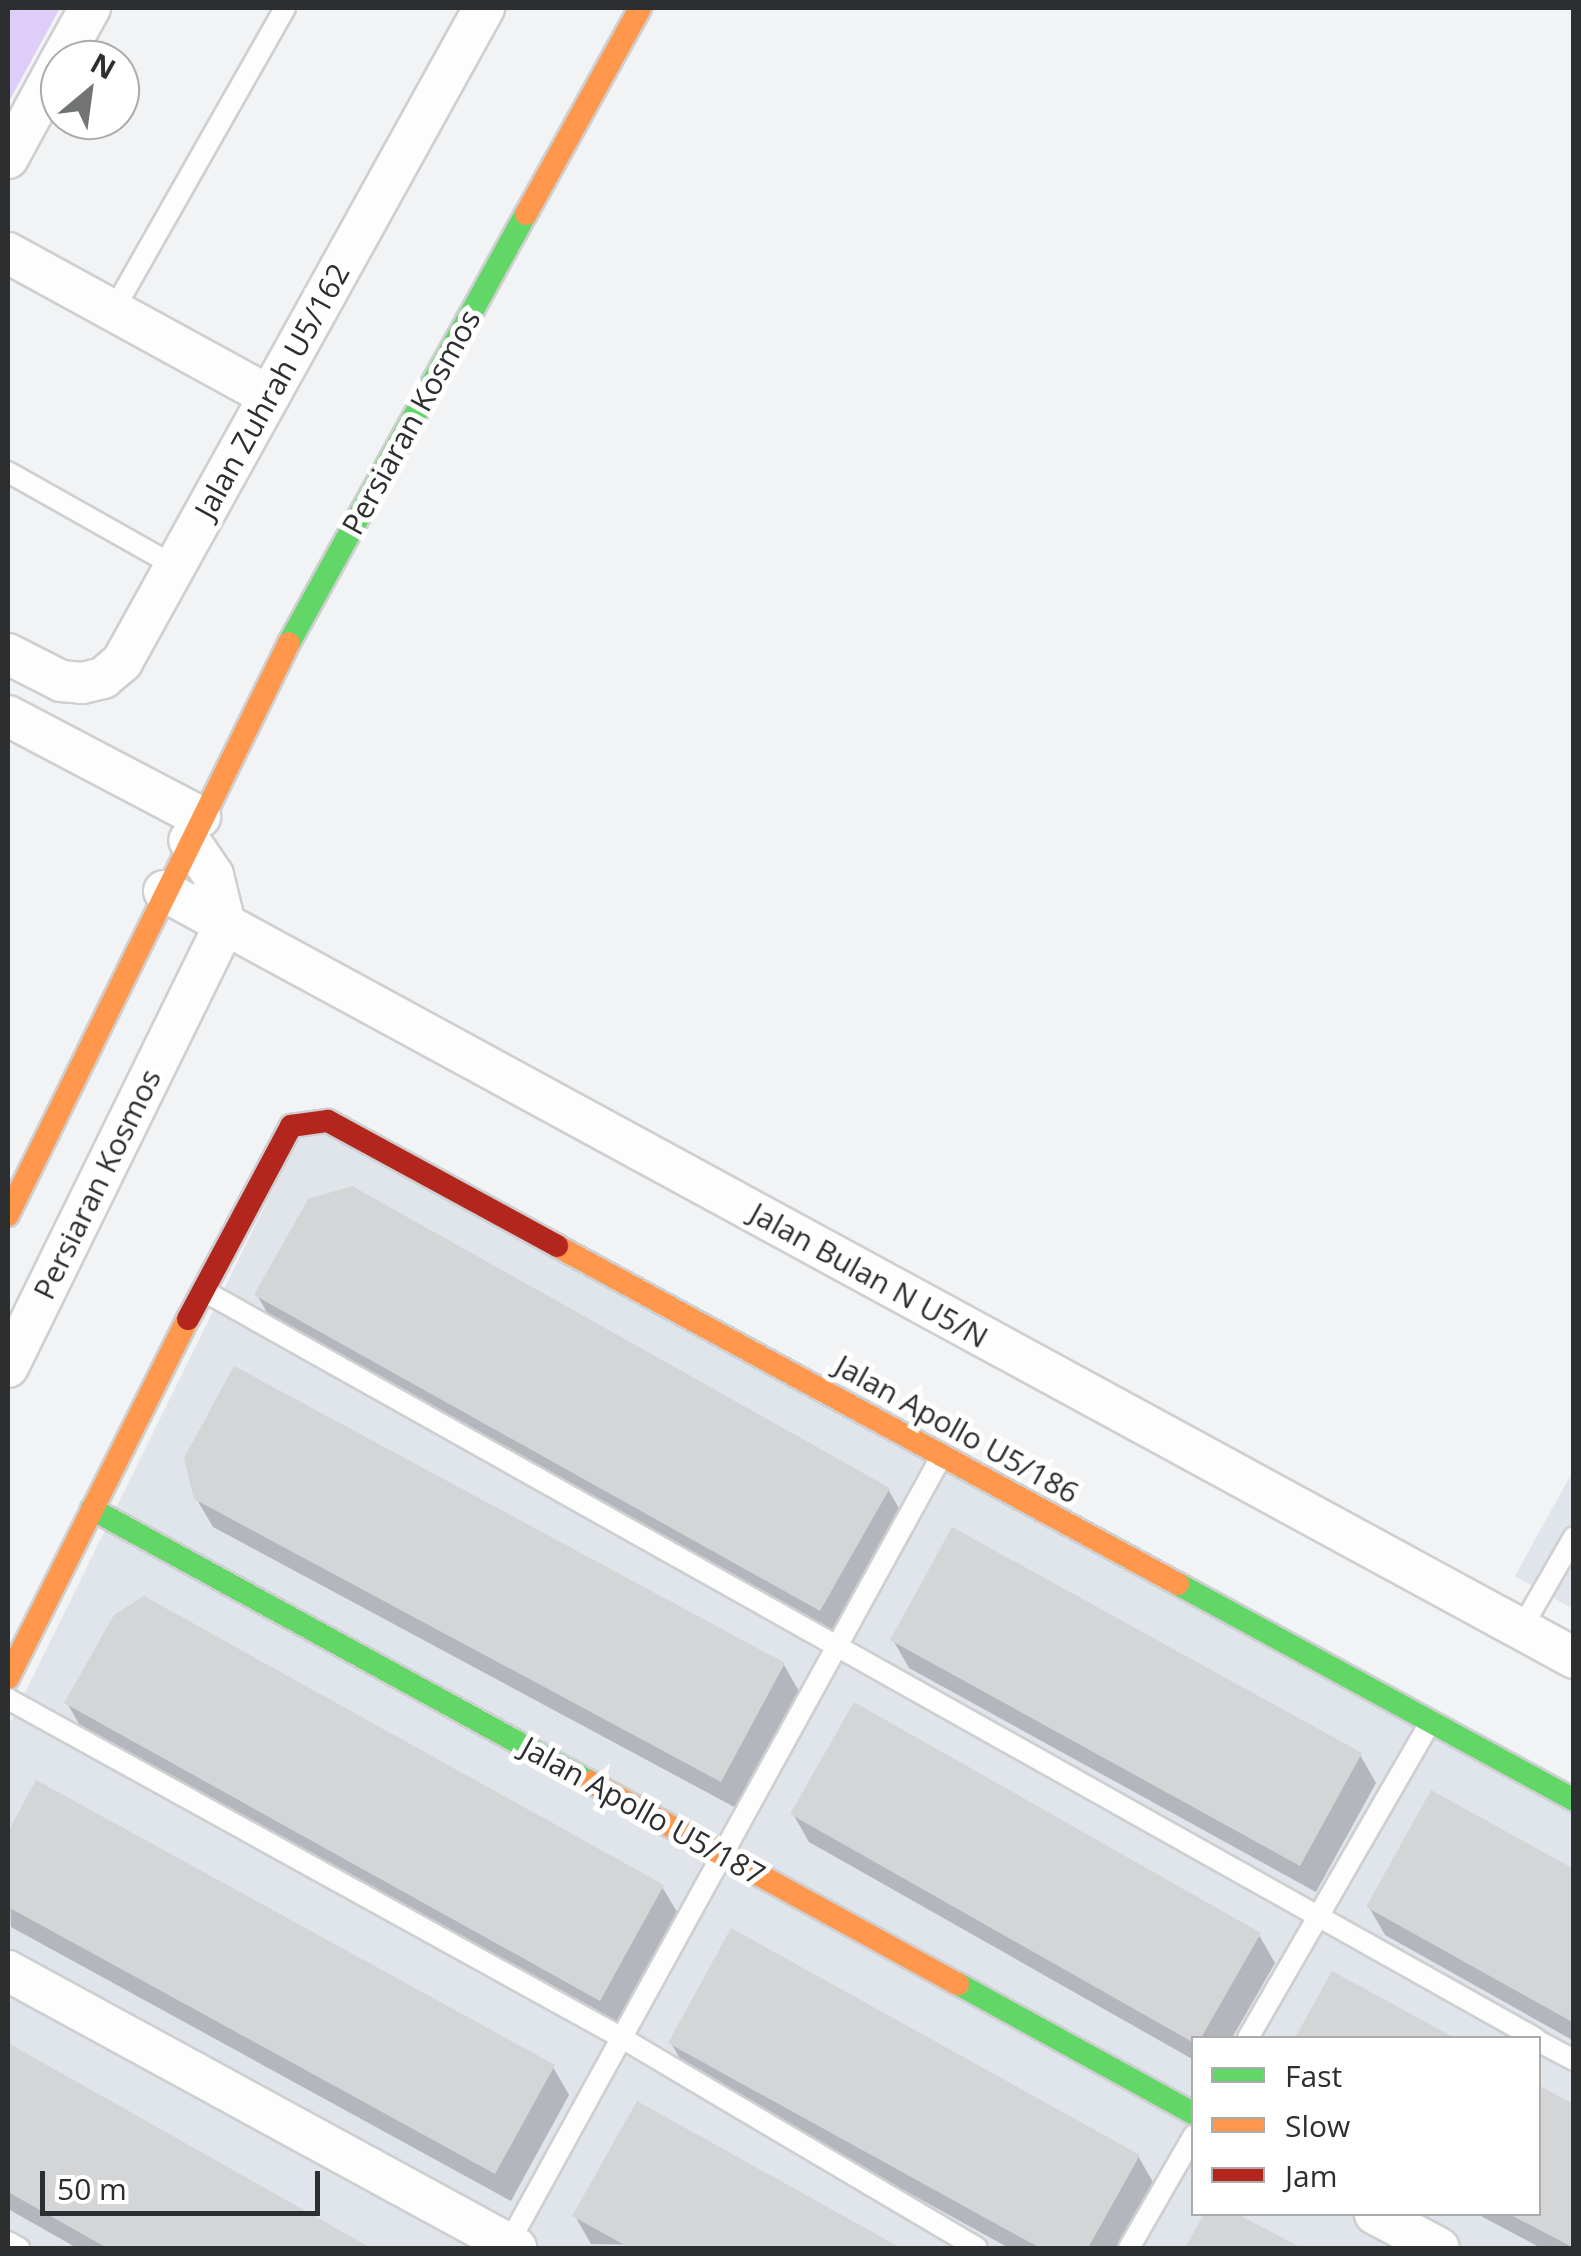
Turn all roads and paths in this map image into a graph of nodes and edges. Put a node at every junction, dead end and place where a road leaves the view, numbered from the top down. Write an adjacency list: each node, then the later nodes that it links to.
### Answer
1 (90, 8): 5 (street)
2 (285, 8): 9 (lane)
3 (484, 8): 10 (street, Jalan Zuhrah U5/162)
4 (640, 8): 15 (street, Persiaran Kosmos)
5 (72, 40)
6 (40, 99): 7 (street)
7 (8, 158)
8 (8, 253): 9 (street)
9 (113, 311): 10 (street)
10 (270, 396): 12 (street, Jalan Zuhrah U5/162)
11 (8, 472): 12 (lane)
12 (175, 566): 13 (street, Jalan Zuhrah U5/162)
13 (8, 654)
14 (8, 716): 15 (street)
15 (195, 829): 16 (street, Persiaran Kosmos); 17 (street)
16 (164, 891): 17 (street, Jalan Bulan N U5/N); 18 (street, Persiaran Kosmos)
17 (225, 924): 20 (street, Persiaran Kosmos); 24 (street, Jalan Bulan N U5/N)
18 (8, 1214)
19 (204, 1291): 21 (street, Jalan Apollo U5/186); 22 (street); 25 (lane)
20 (8, 1367)
21 (942, 1455): 25 (lane); 29 (street, Jalan Apollo U5/186)
22 (92, 1509): 27 (street); 31 (street, Jalan Apollo U5/187)
23 (1574, 1537): 24 (lane)
24 (1521, 1630): 26 (street, Jalan Bulan N U5/N)
25 (834, 1648): 31 (lane); 32 (lane)
26 (1574, 1658)
27 (8, 1678)
28 (8, 1700): 36 (lane)
29 (1430, 1723): 30 (street, Jalan Apollo U5/186); 32 (lane)
30 (1574, 1800)
31 (722, 1855): 36 (lane); 39 (street, Jalan Apollo U5/187)
32 (1318, 1916): 34 (lane); 35 (lane)
33 (8, 1971): 43 (street)
34 (1249, 2036)
35 (1530, 2036)
36 (622, 2038): 43 (lane); 45 (lane)
37 (1541, 2042): 38 (lane)
38 (1574, 2060)
39 (1191, 2112)
40 (1191, 2140): 46 (lane)
41 (1379, 2216): 47 (street)
42 (8, 2242): 44 (lane)
43 (510, 2247)
44 (19, 2248)
45 (977, 2248)
46 (1129, 2248)
47 (1439, 2248)

